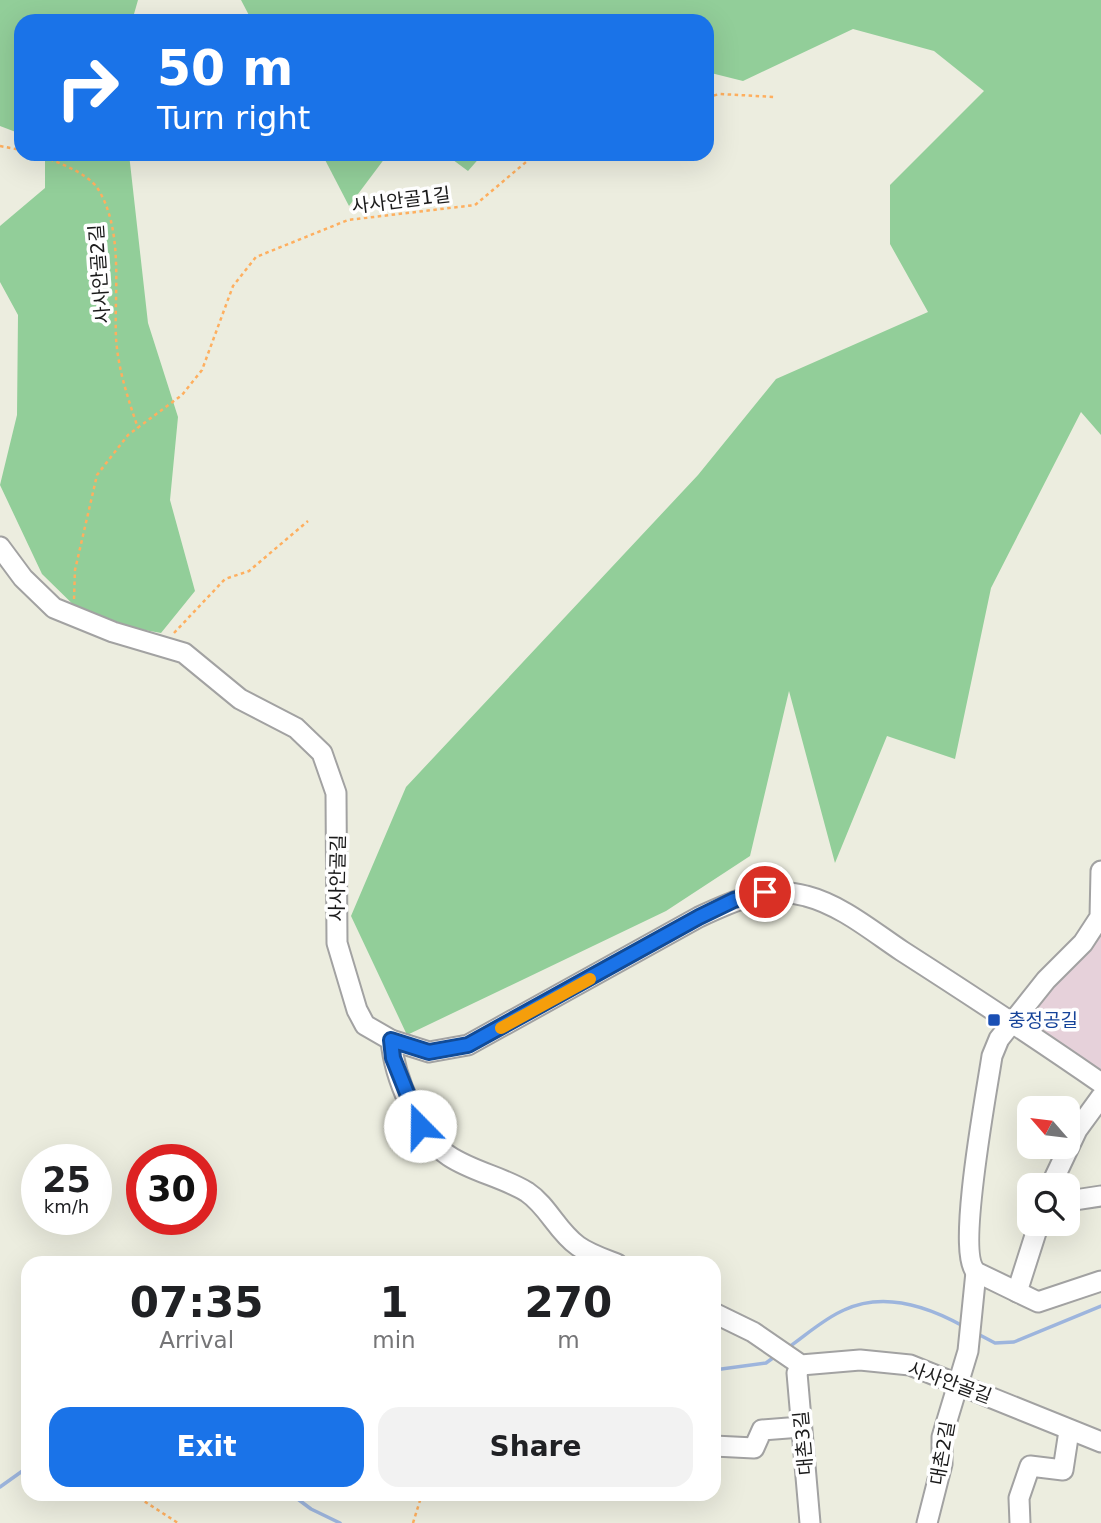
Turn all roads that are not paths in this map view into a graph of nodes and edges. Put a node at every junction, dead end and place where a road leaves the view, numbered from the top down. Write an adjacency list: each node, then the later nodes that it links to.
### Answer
1 (0, 547): 4 (street, 사사안골길)
2 (1101, 871): 3 (street)
3 (1014, 1022): 4 (street, 사사안골길); 5 (street, 사사안골길); 12 (street)
4 (391, 1040): 11 (street)
5 (1101, 1083)
6 (1101, 1097): 7 (street)
7 (1057, 1173)
8 (1101, 1196): 9 (street)
9 (1080, 1199)
10 (1035, 1236): 14 (street)
11 (599, 1256)
12 (975, 1281): 14 (street); 17 (street, 대촌2길)
13 (1101, 1281): 14 (street)
14 (1017, 1292)
15 (721, 1317): 16 (street)
16 (797, 1362): 17 (street, 사사안골길); 18 (street, 대촌3길)
17 (960, 1383): 19 (street, 사사안골길); 22 (street, 대촌2길)
18 (801, 1427): 21 (street); 23 (street, 대촌3길)
19 (1069, 1431): 20 (street, 사사안골길); 24 (street)
20 (1101, 1442)
21 (721, 1446)
22 (926, 1522)
23 (810, 1523)
24 (1020, 1523)

